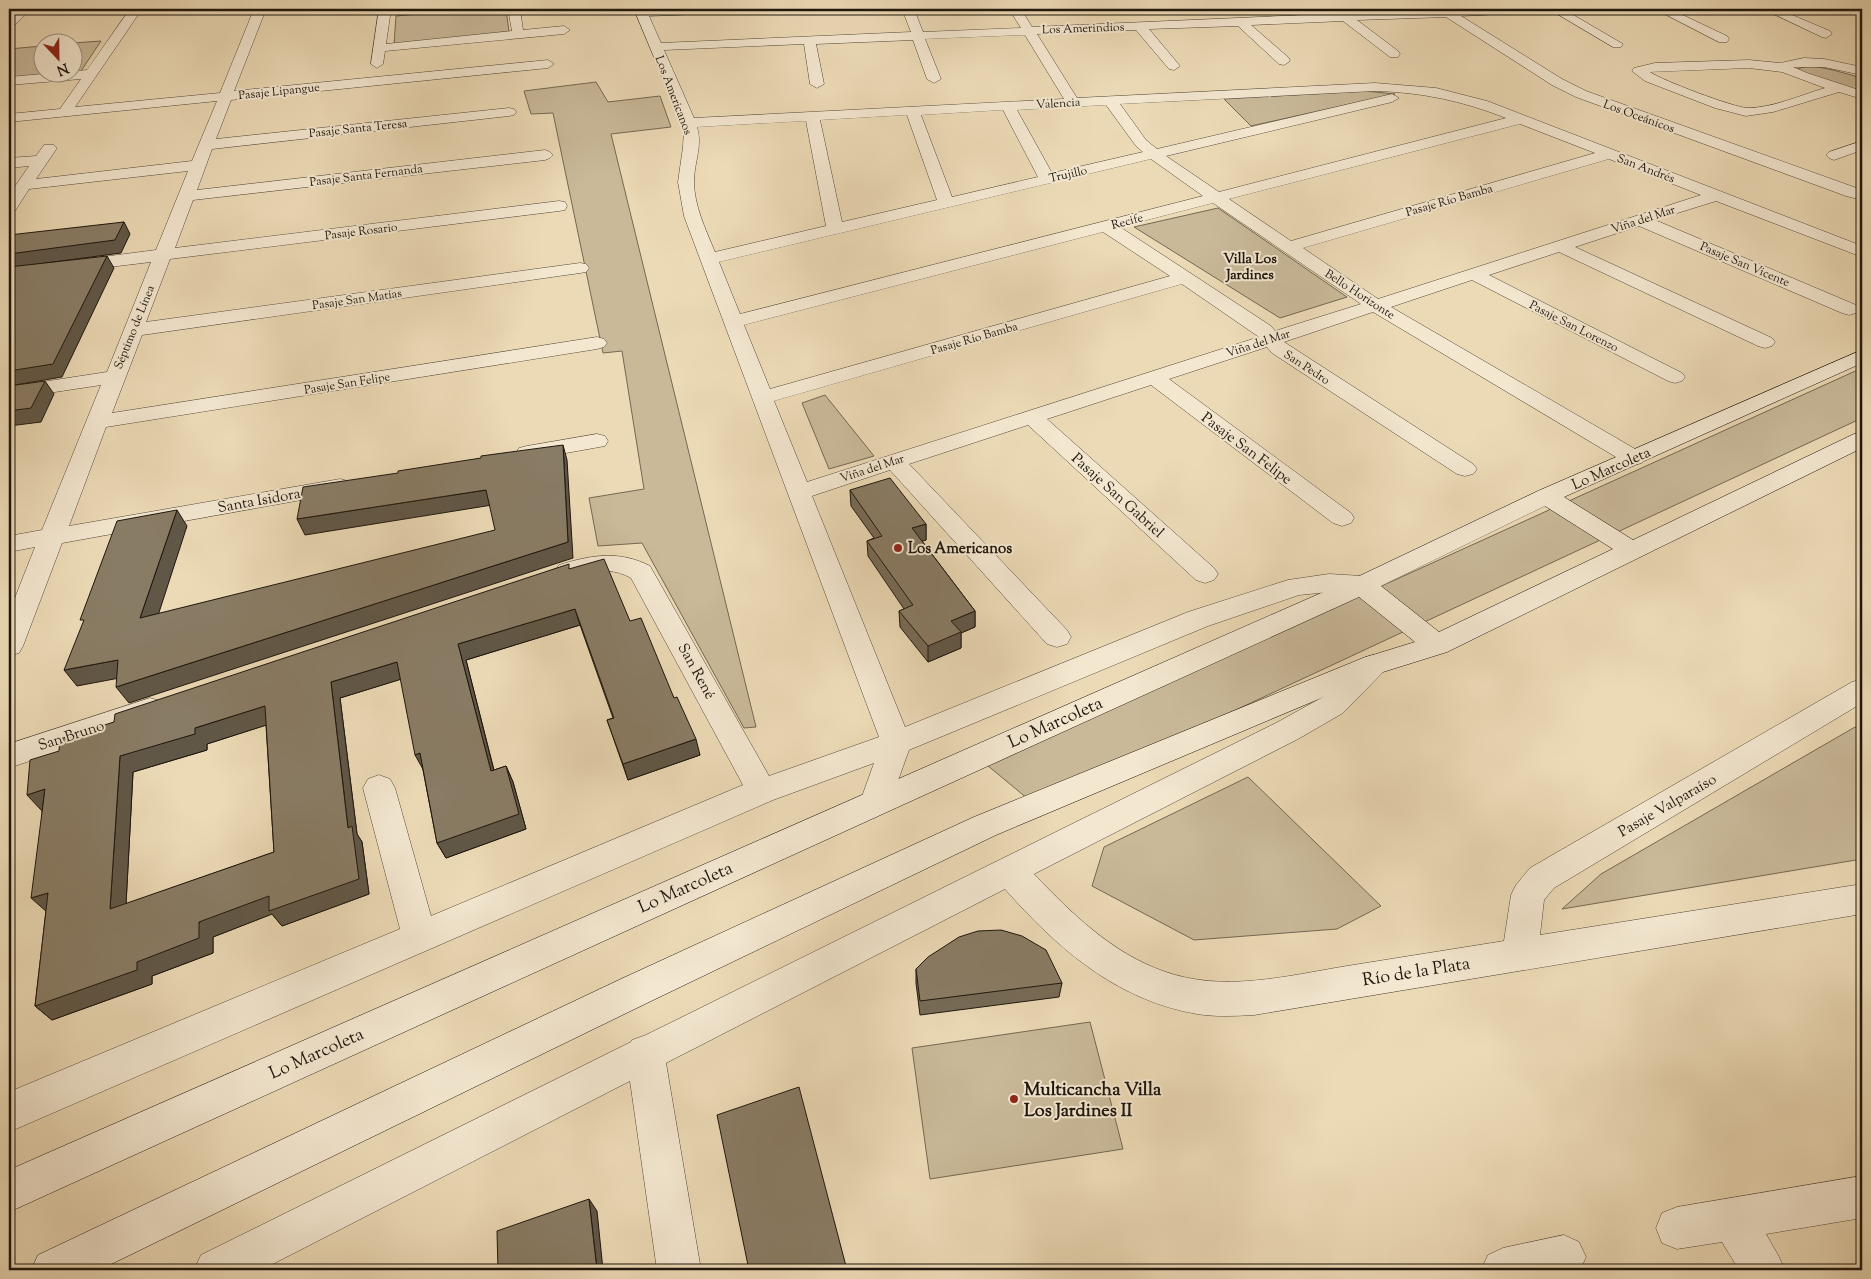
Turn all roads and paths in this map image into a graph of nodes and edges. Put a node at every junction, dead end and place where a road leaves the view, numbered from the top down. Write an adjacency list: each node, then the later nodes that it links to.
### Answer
1 (24, 9): 19 (street)
2 (136, 9): 36 (street)
3 (260, 9): 44 (street, Séptimo de Línea)
4 (385, 9): 29 (street)
5 (514, 9): 22 (street)
6 (748, 9): 14 (street)
7 (908, 9): 24 (street)
8 (1015, 9): 21 (street)
9 (1323, 9): 16 (street)
10 (1540, 9): 15 (street, Los Amerindios)
11 (1555, 9): 27 (street)
12 (1661, 9): 26 (street)
13 (1769, 9): 23 (street)
14 (640, 11): 28 (street, Los Americanos)
15 (1445, 11): 16 (street, Los Amerindios); 72 (street, Los Oceánicos)
16 (1339, 17): 18 (street, Los Amerindios); 30 (street)
17 (1142, 22): 18 (street, Los Amerindios); 21 (street, Los Amerindios); 33 (street)
18 (1241, 22): 31 (street)
19 (9, 24)
20 (564, 30): 22 (street)
21 (1029, 31): 24 (street, Los Amerindios); 47 (street)
22 (518, 34): 29 (street)
23 (1826, 34)
24 (918, 35): 25 (street, Los Amerindios); 37 (street)
25 (809, 40): 28 (street, Los Amerindios); 40 (street)
26 (1723, 40)
27 (1617, 44)
28 (656, 47): 57 (street, Los Americanos)
29 (380, 48): 39 (street)
30 (1394, 54)
31 (1284, 61)
32 (548, 64): 39 (street, Pasaje Lipangue)
33 (1174, 66)
34 (1785, 68): 35 (street); 41 (street); 41 (street)
35 (1862, 71)
36 (91, 74): 38 (street); 51 (street)
37 (934, 79)
38 (9, 81)
39 (374, 81): 44 (street, Pasaje Lipangue)
40 (817, 84)
41 (1839, 88): 45 (street)
42 (1427, 90): 43 (street, Valencia); 55 (street, San Andrés); 58 (street, Trujillo)
43 (1207, 95): 46 (street, Valencia); 49 (street)
44 (226, 96): 51 (street, Pasaje Lipangue); 59 (street, Séptimo de Línea)
45 (1862, 96)
46 (1110, 100): 47 (street, Valencia); 61 (street, Bello Horizonte)
47 (1073, 102): 48 (street, Valencia)
48 (1008, 106): 50 (street, Valencia); 67 (street)
49 (1218, 107)
50 (913, 111): 53 (street, Valencia); 73 (street)
51 (65, 112): 54 (street, Pasaje Lipangue)
52 (509, 112): 59 (street, Pasaje Santa Teresa)
53 (812, 116): 57 (street, Valencia); 78 (street)
54 (9, 118)
55 (1521, 119): 62 (street, San Andrés); 71 (street, Recife)
56 (1230, 120): 58 (street)
57 (688, 123): 83 (street, Los Americanos)
58 (1241, 134): 61 (street, Trujillo)
59 (206, 145): 66 (street, Séptimo de Línea)
60 (1862, 145): 64 (street)
61 (1153, 154): 67 (street, Trujillo); 71 (street, Bello Horizonte)
62 (1610, 154): 69 (street, San Andrés); 80 (street, Pasaje Río Bamba)
63 (545, 155): 70 (street, Pasaje Santa Fernanda)
64 (1834, 155)
65 (9, 163): 68 (street)
66 (199, 165): 68 (street); 70 (street, Séptimo de Línea)
67 (1047, 179): 73 (street, Trujillo)
68 (24, 184): 75 (street)
69 (1717, 195): 76 (street, Viña del Mar); 81 (street, San Andrés)
70 (186, 196): 82 (street, Séptimo de Línea)
71 (1216, 198): 77 (street, Recife); 80 (street, Bello Horizonte)
72 (1859, 198)
73 (946, 203): 78 (street, Trujillo)
74 (559, 206): 82 (street, Pasaje Rosario)
75 (9, 207)
76 (1640, 220): 79 (street, Viña del Mar); 89 (street, Pasaje San Vicente)
77 (1106, 226): 87 (street, San Pedro); 90 (street, Recife)
78 (835, 229): 83 (street, Trujillo)
79 (1560, 246): 86 (street, Viña del Mar); 93 (street)
80 (1289, 247): 88 (street, Bello Horizonte)
81 (1862, 252)
82 (163, 254): 85 (street, Pasaje Rosario); 91 (street, Séptimo de Línea)
83 (709, 259): 90 (street, Los Americanos)
84 (580, 268): 91 (street, Pasaje San Matías)
85 (9, 274)
86 (1473, 274): 88 (street, Viña del Mar); 98 (street, Pasaje San Lorenzo)
87 (1186, 278): 92 (street, San Pedro); 100 (street, Pasaje Río Bamba)
88 (1376, 306): 92 (street, Viña del Mar); 106 (street, Bello Horizonte)
89 (1849, 309)
90 (733, 322): 100 (street, Los Americanos)
91 (133, 330): 96 (street, Séptimo de Línea)
92 (1271, 339): 97 (street, Viña del Mar); 108 (street, San Pedro)
93 (1765, 342)
94 (597, 344): 102 (street, Pasaje San Felipe)
95 (1862, 356): 106 (street, Lo Marcoleta)
96 (115, 377): 99 (street); 102 (street, Séptimo de Línea)
97 (1153, 377): 101 (street, Viña del Mar); 112 (street, Pasaje San Felipe)
98 (1675, 377)
99 (9, 393)
100 (762, 398): 110 (street, Los Americanos)
101 (1031, 416): 107 (street, Viña del Mar); 116 (street, Pasaje San Gabriel)
102 (97, 422): 113 (street, Séptimo de Línea)
103 (1862, 439): 115 (street)
104 (597, 441): 105 (street)
105 (508, 456)
106 (1634, 458): 111 (street, Lo Marcoleta)
107 (894, 461): 110 (street, Viña del Mar); 119 (street)
108 (1464, 469)
109 (361, 482): 113 (street, Santa Isidora)
110 (799, 492): 125 (street, Los Americanos)
111 (1546, 496): 115 (street); 118 (street, Lo Marcoleta)
112 (1342, 518)
113 (52, 537): 114 (street, Santa Isidora); 121 (street, Séptimo de Línea)
114 (9, 544)
115 (1632, 550): 120 (street)
116 (1205, 574)
117 (544, 579): 128 (street, San René)
118 (1362, 585): 120 (street); 125 (street, Lo Marcoleta); 129 (street, Lo Marcoleta)
119 (1057, 637)
120 (1437, 645): 122 (street)
121 (9, 646)
122 (1373, 665): 130 (street); 141 (street)
123 (176, 700): 126 (street, San Bruno)
124 (1857, 700): 133 (street, Pasaje Valparaíso)
125 (896, 743): 128 (street, Lo Marcoleta); 129 (street)
126 (9, 756)
127 (379, 788): 132 (street)
128 (762, 791): 132 (street, Lo Marcoleta)
129 (876, 802): 136 (street, Lo Marcoleta)
130 (1009, 870): 133 (street, Río de la Plata); 134 (street)
131 (1862, 900): 133 (street, Río de la Plata)
132 (420, 936): 135 (street, Lo Marcoleta)
133 (1520, 954)
134 (645, 1053): 142 (street); 143 (street)
135 (9, 1112)
136 (9, 1191)
137 (1862, 1197): 138 (street)
138 (1732, 1219): 139 (street); 145 (street)
139 (1678, 1228)
140 (1564, 1257): 144 (street)
141 (53, 1270)
142 (216, 1270)
143 (679, 1270)
144 (1503, 1270)
145 (1763, 1270)

